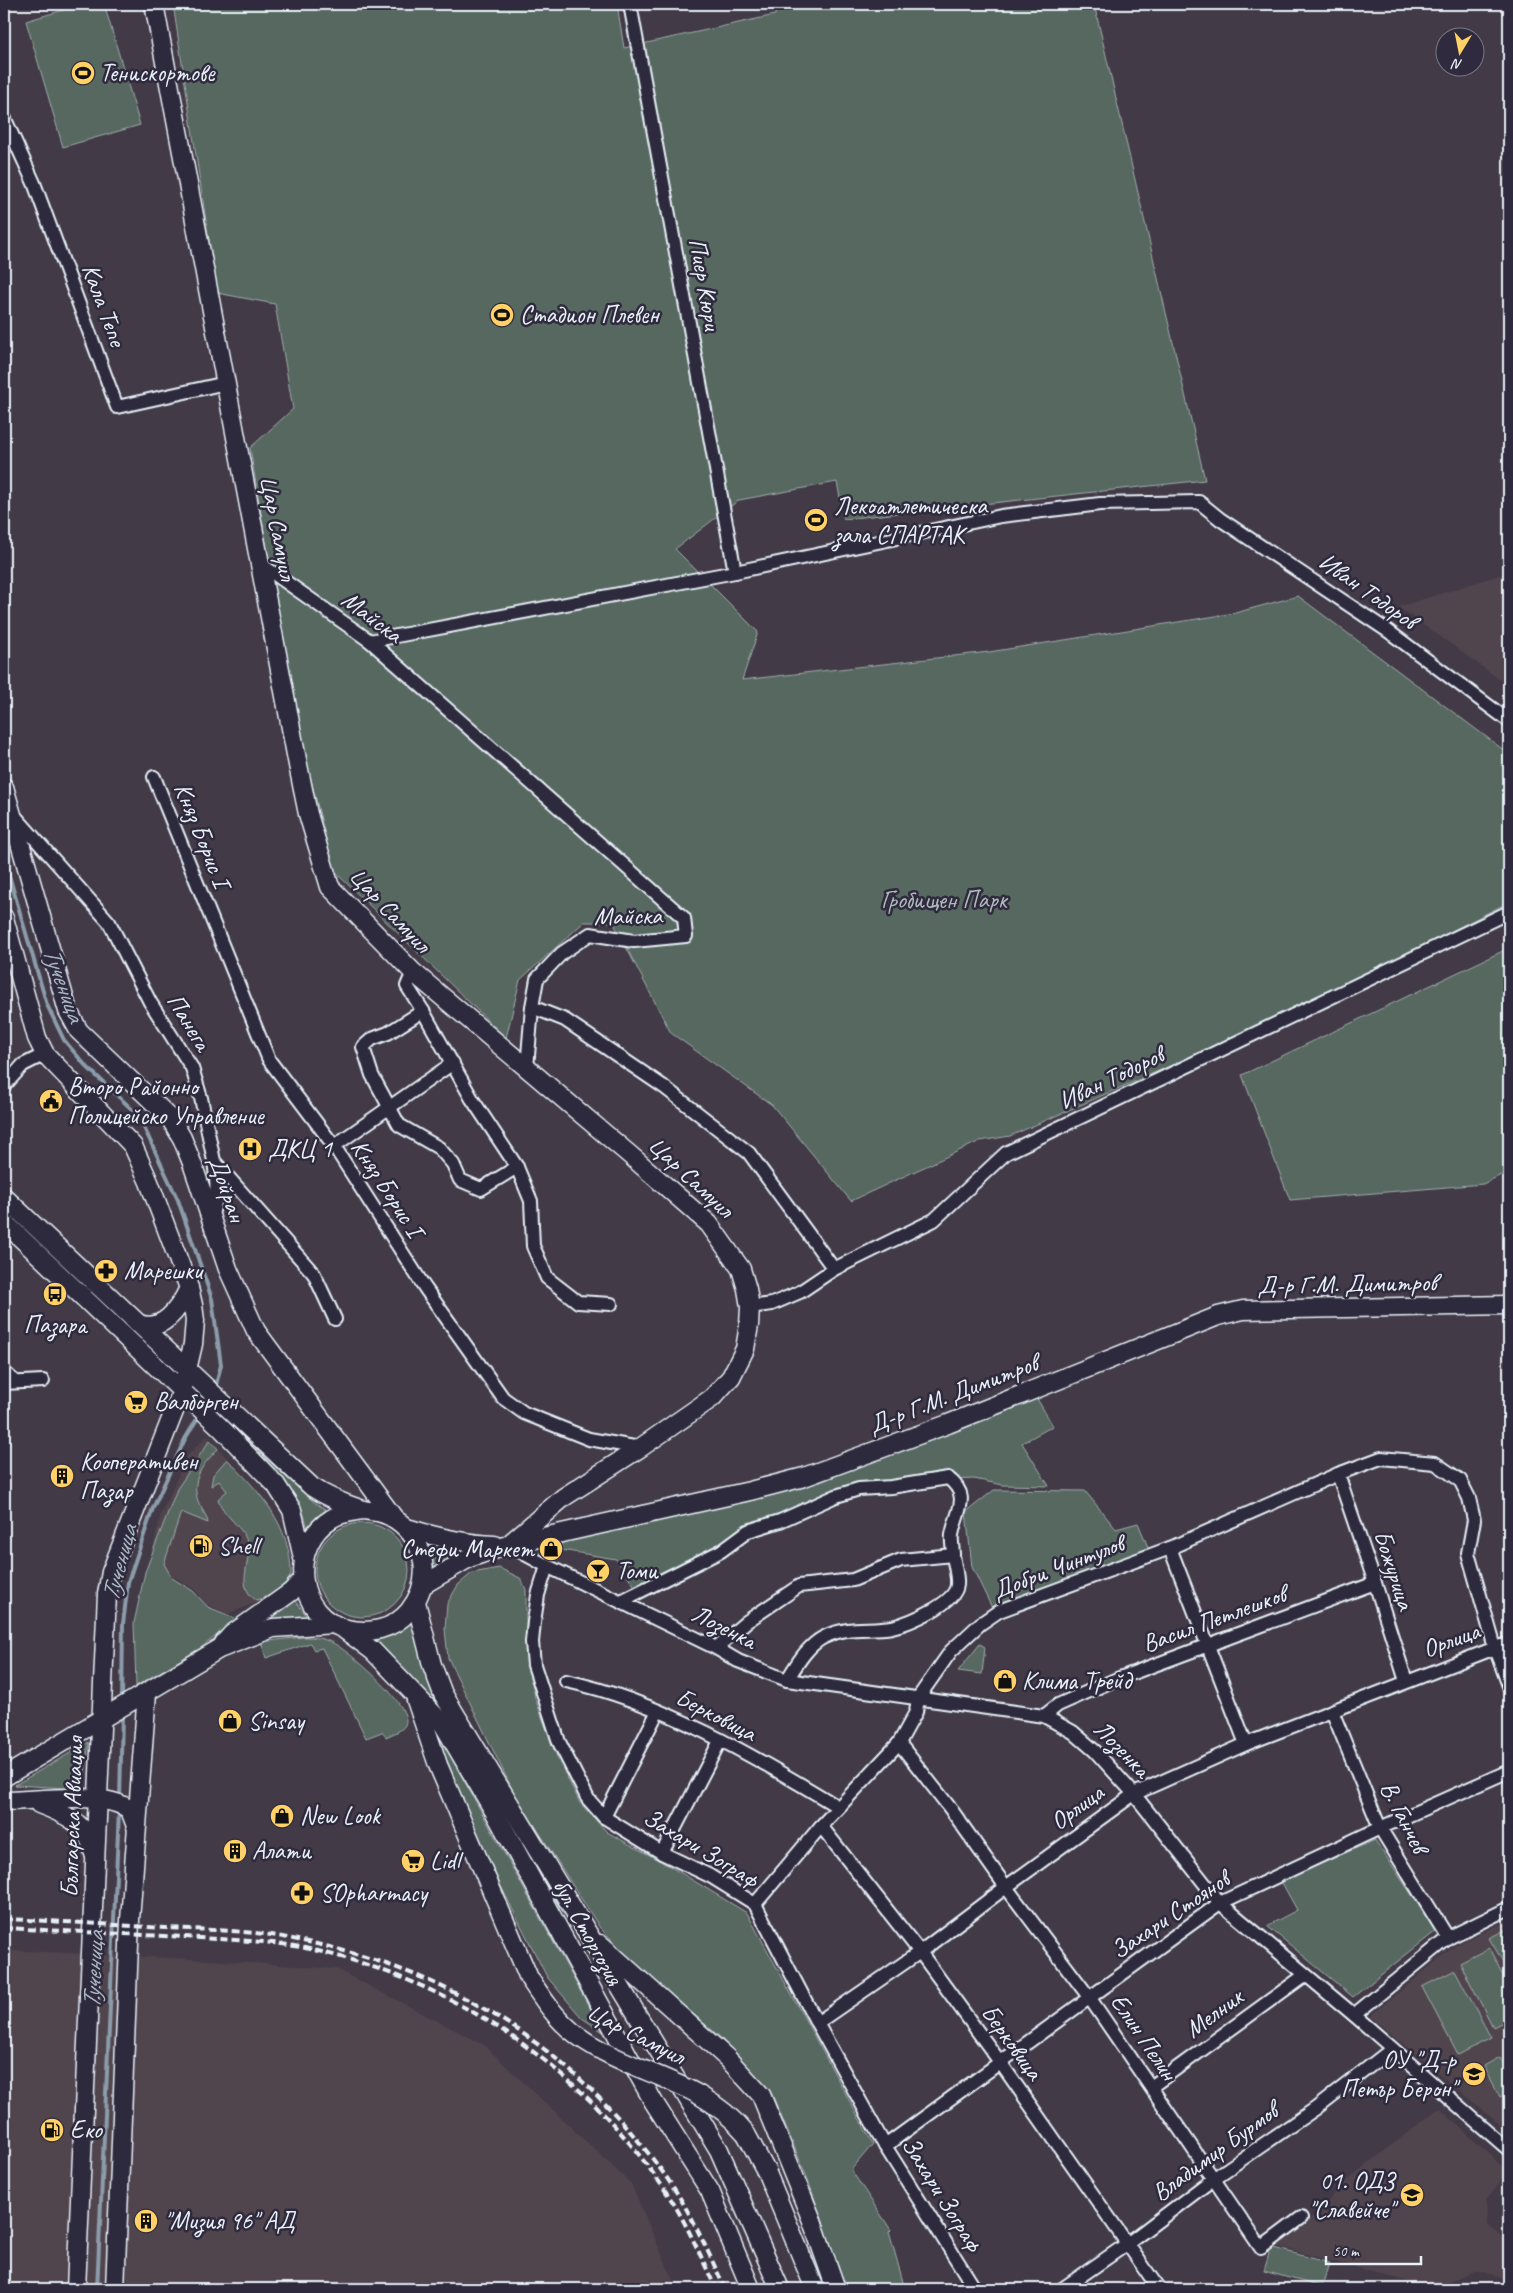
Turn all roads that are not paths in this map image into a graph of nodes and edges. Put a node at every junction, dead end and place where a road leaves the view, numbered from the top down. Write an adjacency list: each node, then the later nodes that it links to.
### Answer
1 (154, 4): 4 (street, Цар Самуил)
2 (630, 4): 6 (street, Пиер Кюри)
3 (4, 117): 4 (street, Кала Тепе)
4 (226, 383): 5 (street, Цар Самуил)
5 (259, 563): 7 (street, Майска); 14 (street, Цар Самуил)
6 (735, 572): 7 (street); 8 (street, Иван Тодоров)
7 (370, 641): 15 (street, Майска)
8 (1509, 721)
9 (154, 777): 22 (street, Княз Борис I)
10 (4, 787): 11 (street, Дойран)
11 (10, 811): 23 (street, Панега); 26 (street, Дойран)
12 (1509, 912): 28 (street, Иван Тодоров)
13 (4, 918): 17 (street)
14 (413, 972): 16 (street); 19 (street, Цар Самуил)
15 (532, 1006): 19 (street); 28 (street)
16 (423, 1011): 18 (street); 21 (street)
17 (45, 1054): 20 (street); 29 (street)
18 (453, 1063): 21 (street); 24 (street)
19 (527, 1068): 32 (street, Цар Самуил)
20 (4, 1086)
21 (391, 1107): 22 (street); 24 (street)
22 (334, 1146): 40 (street, Княз Борис I)
23 (214, 1161): 26 (street); 33 (street, Панега)
24 (517, 1167): 30 (street)
25 (4, 1196): 34 (street)
26 (210, 1219): 43 (street, Дойран)
27 (4, 1222): 39 (street)
28 (834, 1269): 32 (street, Иван Тодоров)
29 (189, 1288): 34 (street); 36 (street)
30 (611, 1304)
31 (1509, 1305): 44 (street, Д-р Г.М. Димитров)
32 (750, 1307): 40 (street, Цар Самуил)
33 (335, 1319)
34 (137, 1323): 36 (street)
35 (4, 1372): 38 (street)
36 (188, 1372): 39 (street); 42 (street)
37 (43, 1381): 38 (street)
38 (10, 1383)
39 (182, 1391): 47 (street); 70 (street, Българска Авиация)
40 (640, 1448): 44 (street, Цар Самуил)
41 (1338, 1474): 45 (street, Добри Чинтулов); 50 (street, Божурица); 58 (street, Добри Чинтулов)
42 (363, 1510): 43 (street); 47 (street)
43 (400, 1523): 44 (street); 51 (street)
44 (508, 1545): 48 (street, Лозенка); 51 (street, Д-р Г.М. Димитров)
45 (1170, 1548): 56 (street); 66 (street, Добри Чинтулов)
46 (953, 1555): 52 (street); 57 (street); 60 (street)
47 (303, 1561): 49 (street)
48 (547, 1566): 52 (street, Лозенка); 81 (street, Захари Зограф)
49 (303, 1579): 54 (street); 59 (street)
50 (1376, 1583): 56 (street, Васил Петлешков); 62 (street, Божурица)
51 (423, 1585): 53 (street)
52 (621, 1601): 57 (street, Лозенка)
53 (416, 1602): 54 (street); 91 (street, бул. Сторгозия)
54 (338, 1626): 59 (street); 64 (street, бул. Сторгозия)
55 (1509, 1644): 58 (street, Орлица)
56 (1207, 1646): 69 (street, Васил Петлешков); 73 (street)
57 (716, 1648): 60 (street, Лозенка)
58 (1494, 1648): 62 (street, Орлица); 63 (street)
59 (219, 1650): 65 (street)
60 (787, 1680): 66 (street, Лозенка)
61 (566, 1681): 67 (street, Берковица)
62 (1406, 1681): 68 (street, Орлица)
63 (1509, 1686)
64 (413, 1692): 108 (street, бул. Сторгозия); 110 (street, Цар Самуил, bridge)
65 (141, 1695): 70 (street); 84 (street)
66 (918, 1698): 69 (street, Лозенка); 72 (street, Добри Чинтулов)
67 (658, 1711): 71 (street, Берковица); 81 (street)
68 (1332, 1711): 73 (street, Орлица); 83 (street, В. Ганчев)
69 (1044, 1716): 76 (street, Лозенка)
70 (104, 1717): 75 (street); 77 (street, Българска Авиация)
71 (720, 1741): 80 (street, Берковица); 85 (street)
72 (899, 1743): 80 (street, Добри Чинтулов); 87 (street, Елин Пелин)
73 (1246, 1744): 76 (street, Орлица)
74 (1509, 1771): 83 (street, Захари Стоянов)
75 (4, 1777)
76 (1134, 1794): 87 (street, Орлица); 88 (street, Лозенка)
77 (102, 1800): 79 (street); 84 (street); 86 (street, Българска Авиация)
78 (4, 1801): 79 (street)
79 (31, 1801): 86 (street)
80 (838, 1807): 82 (street, Добри Чинтулов)
81 (604, 1817): 85 (street, Захари Зограф)
82 (821, 1826): 89 (street, Добри Чинтулов); 93 (street, Берковица)
83 (1380, 1828): 88 (street, Захари Стоянов); 92 (street, В. Ганчев)
84 (136, 1829): 107 (street)
85 (662, 1853): 89 (street, Захари Зограф)
86 (95, 1866): 106 (street, Българска Авиация)
87 (1006, 1887): 93 (street, Орлица); 95 (street, Елин Пелин)
88 (1220, 1903): 94 (street, Лозенка); 95 (street, Захари Стоянов)
89 (755, 1904): 97 (street, Захари Зограф)
90 (1509, 1908): 92 (street)
91 (584, 1930): 109 (street, бул. Сторгозия); 111 (street, Цар Самуил)
92 (1448, 1938): 96 (street)
93 (920, 1952): 97 (street, Орлица); 99 (street, Берковица)
94 (1305, 1975): 96 (street, Лозенка); 100 (street, Мелник)
95 (1090, 1997): 99 (street, Захари Стоянов); 100 (street, Елин Пелин)
96 (1354, 2015): 98 (street, Лозенка)
97 (817, 2023): 101 (street, Захари Зограф)
98 (1392, 2049): 102 (street, Лозенка); 103 (street, Владимир Бурмов)
99 (1000, 2062): 101 (street, Захари Стоянов); 105 (street, Берковица)
100 (1151, 2087): 103 (street, Елин Пелин)
101 (885, 2146): 112 (street, Захари Зограф)
102 (1509, 2150)
103 (1213, 2179): 104 (street, Елин Пелин); 105 (street, Владимир Бурмов)
104 (1301, 2218)
105 (1127, 2244): 113 (street, Владимир Бурмов); 114 (street, Берковица)
106 (76, 2289)
107 (115, 2289)
108 (751, 2289)
109 (780, 2289)
110 (815, 2289)
111 (836, 2289)
112 (975, 2289)
113 (1062, 2289)
114 (1159, 2289)

